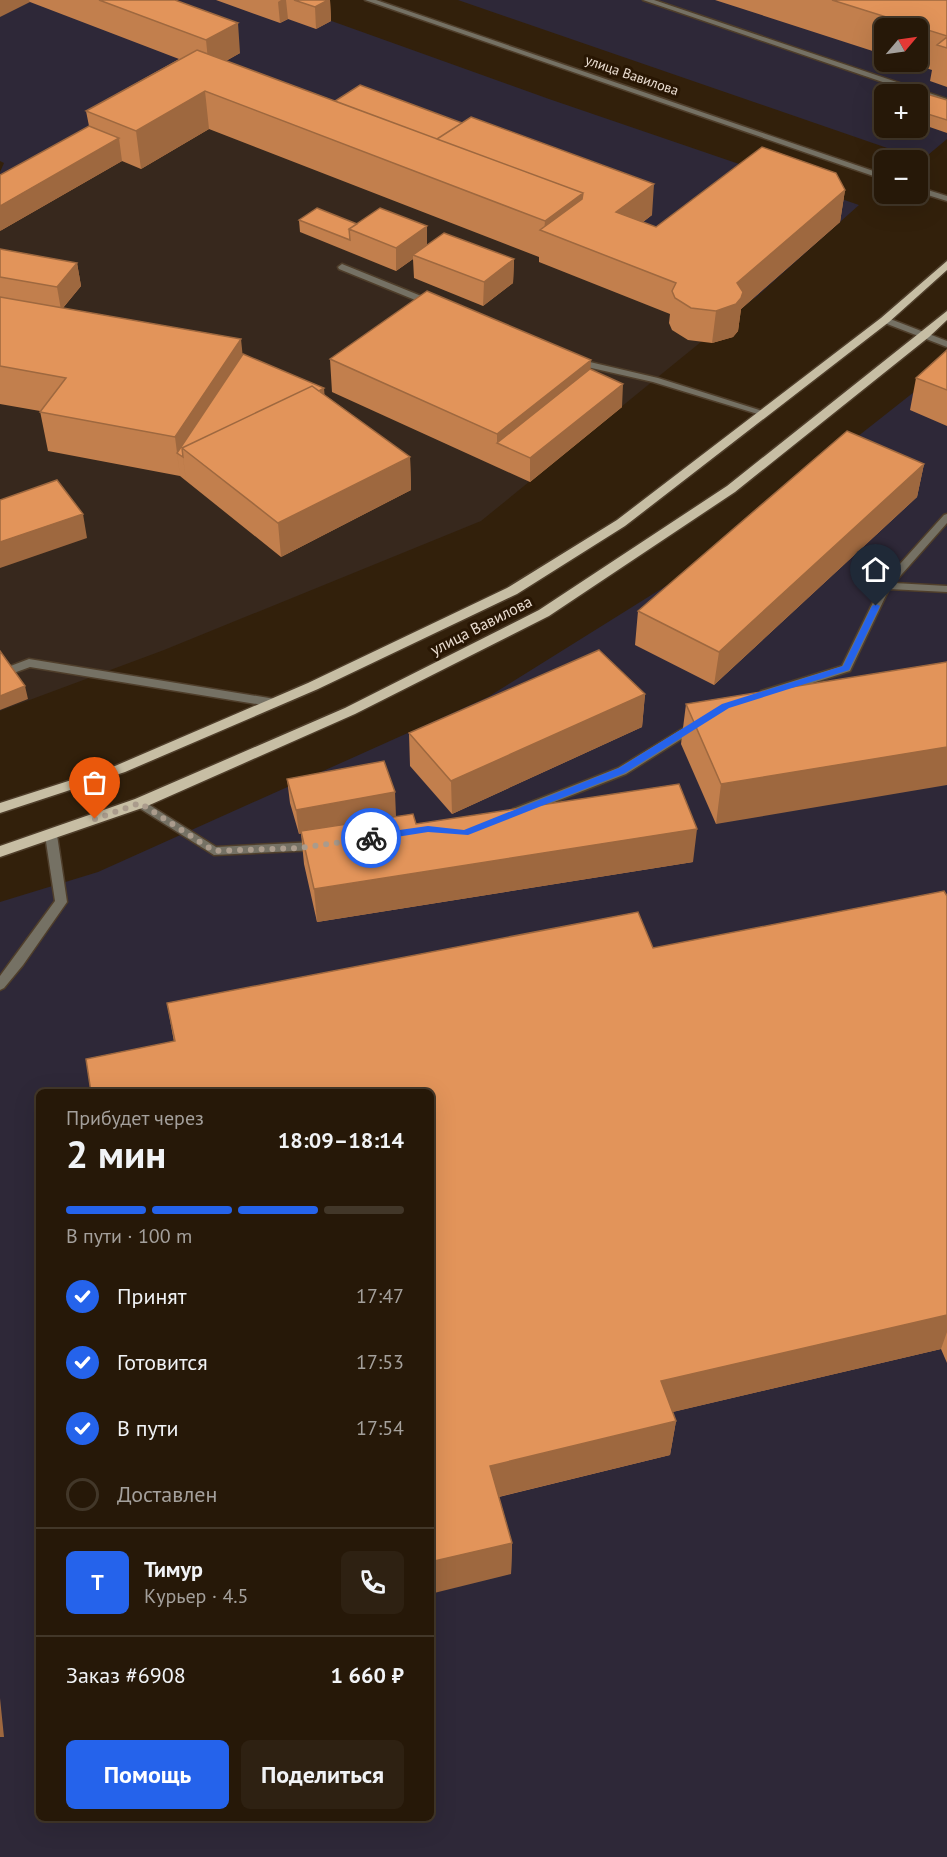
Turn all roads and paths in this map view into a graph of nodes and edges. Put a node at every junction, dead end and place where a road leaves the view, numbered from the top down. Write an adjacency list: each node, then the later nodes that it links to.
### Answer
1 (369, 0): 4 (street, улица Вавилова)
2 (648, 0): 3 (street)
3 (947, 102)
4 (874, 174)
5 (928, 192): 6 (street)
6 (947, 199)
7 (947, 264): 11 (main road, улица Вавилова)
8 (342, 267): 9 (street)
9 (441, 308)
10 (947, 314): 12 (main road, улица Вавилова)
11 (885, 320): 12 (street); 15 (main road, улица Вавилова)
12 (925, 335): 13 (street); 23 (main road, улица Вавилова)
13 (947, 344)
14 (563, 357): 15 (street)
15 (764, 413): 21 (main road, улица Вавилова)
16 (947, 517): 17 (street)
17 (886, 586): 18 (street); 20 (street)
18 (947, 589)
19 (0, 674): 21 (street)
20 (759, 696)
21 (274, 703): 24 (main road, улица Вавилова)
22 (706, 718): 25 (street)
23 (140, 803): 26 (main road, улица Вавилова); 27 (street)
24 (0, 808)
25 (506, 816)
26 (51, 835): 28 (main road, улица Вавилова); 29 (street)
27 (323, 845)
28 (0, 852)
29 (0, 985)

